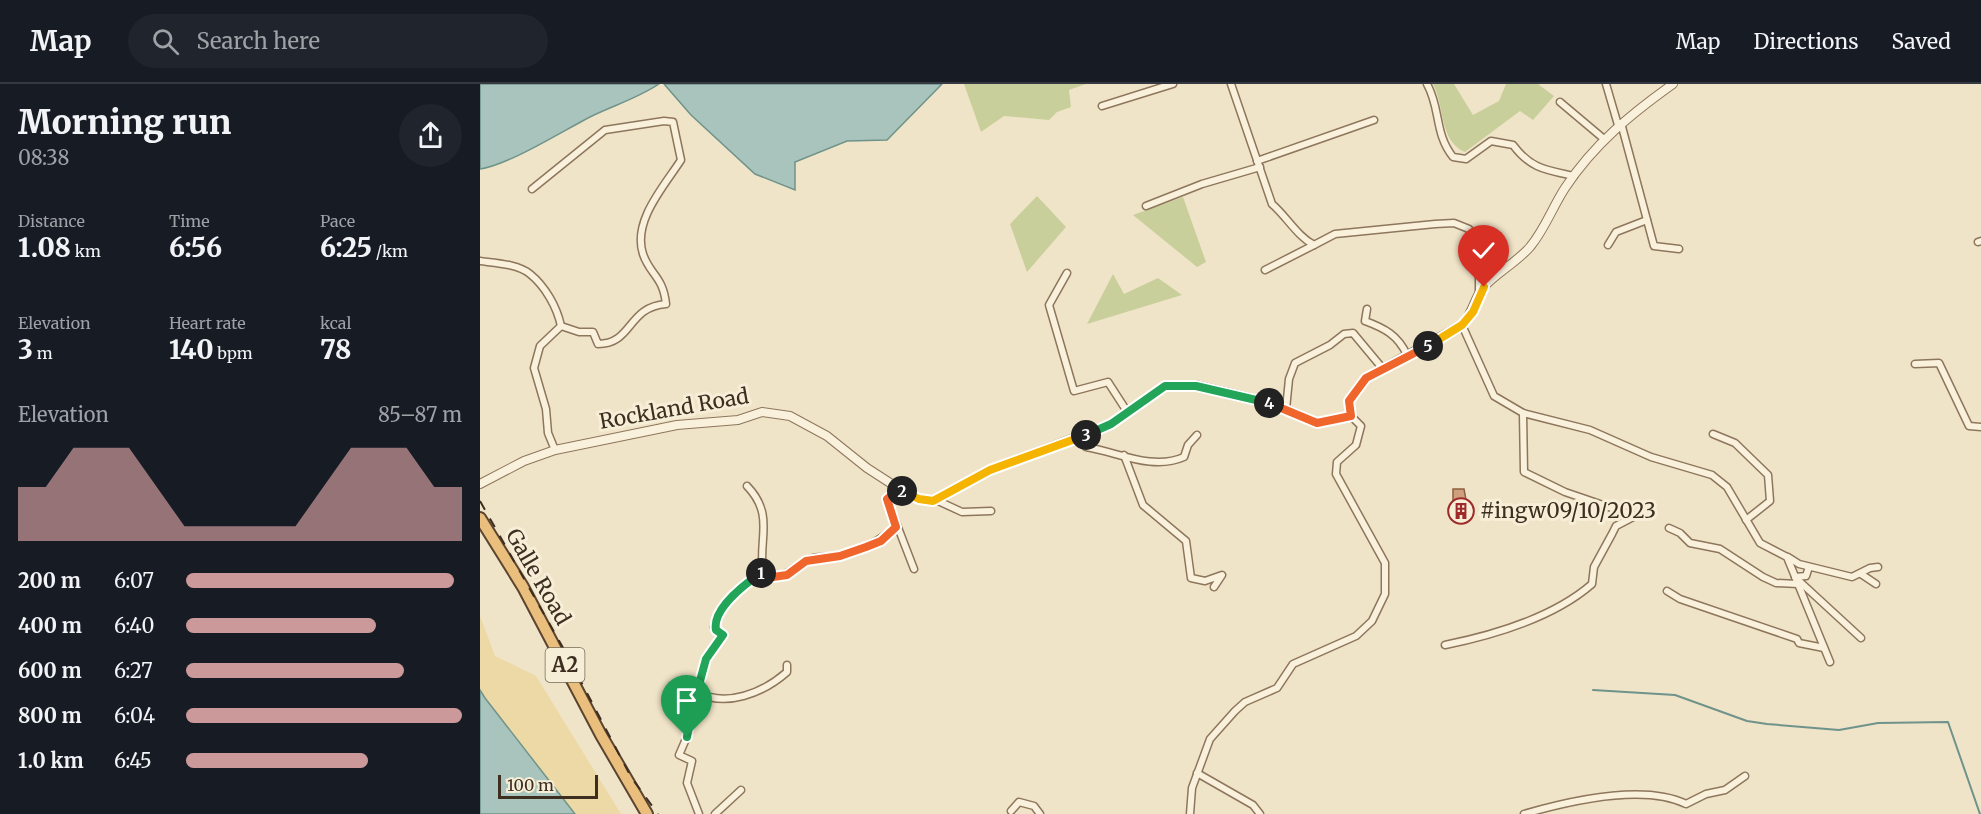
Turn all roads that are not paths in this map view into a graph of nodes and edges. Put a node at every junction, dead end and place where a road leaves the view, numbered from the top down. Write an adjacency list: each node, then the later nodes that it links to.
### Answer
1 (1173, 84): 1 (street)
2 (1231, 84): 10 (street)
3 (1427, 84): 11 (street)
4 (1606, 84): 8 (street)
5 (1673, 84): 8 (street)
6 (1560, 102): 9 (street)
7 (1374, 120): 10 (street)
8 (1619, 124): 9 (street); 14 (street)
9 (1604, 139): 11 (street)
10 (1258, 164): 13 (street); 15 (street)
11 (1574, 176): 21 (street)
12 (532, 189): 24 (street)
13 (1146, 206)
14 (1647, 220): 16 (street); 17 (street)
15 (1314, 245): 19 (street); 21 (street)
16 (1608, 245)
17 (1678, 249)
18 (480, 261): 24 (street)
19 (1264, 270)
20 (1067, 273): 29 (street)
21 (1479, 293): 23 (street)
22 (1367, 309): 25 (street)
23 (1462, 325): 25 (street); 30 (street)
24 (561, 326): 36 (street)
25 (1407, 355): 27 (street)
26 (1915, 364): 32 (street)
27 (1383, 369): 28 (street); 31 (street)
28 (1286, 409): 29 (street); 31 (street)
29 (1128, 412): 35 (street)
30 (1523, 413): 44 (street); 58 (street)
31 (1351, 416): 63 (street)
32 (1981, 427)
33 (1713, 434): 44 (street)
34 (1197, 435): 37 (street)
35 (1078, 438): 37 (street); 41 (street)
36 (555, 450): 38 (street, Rockland Road); 40 (street, Rockland Road)
37 (1124, 455): 55 (street)
38 (480, 484)
39 (747, 486): 51 (street)
40 (899, 489): 41 (street, Rockland Road); 45 (street)
41 (936, 500): 42 (street)
42 (991, 511)
43 (480, 518): 67 (highway, Galle Road / A2)
44 (1746, 520): 47 (street)
45 (896, 527): 50 (street); 51 (street)
46 (1669, 528): 53 (street)
47 (1787, 557): 48 (street); 53 (street)
48 (1809, 567): 52 (street); 53 (street)
49 (1878, 567): 52 (street)
50 (914, 569)
51 (763, 572): 62 (street)
52 (1861, 574): 54 (street)
53 (1797, 580): 57 (street); 59 (street)
54 (1876, 584)
55 (1214, 587)
56 (1667, 591): 59 (street)
57 (1861, 638)
58 (1445, 645)
59 (1824, 648): 60 (street)
60 (1830, 662)
61 (787, 666): 62 (street)
62 (697, 692): 68 (street)
63 (1197, 773): 71 (street); 72 (street)
64 (1745, 776): 73 (street)
65 (741, 790): 69 (street)
66 (1011, 811): 70 (street)
67 (647, 814)
68 (699, 814)
69 (715, 814)
70 (1040, 814)
71 (1190, 814)
72 (1260, 814)
73 (1524, 814)

